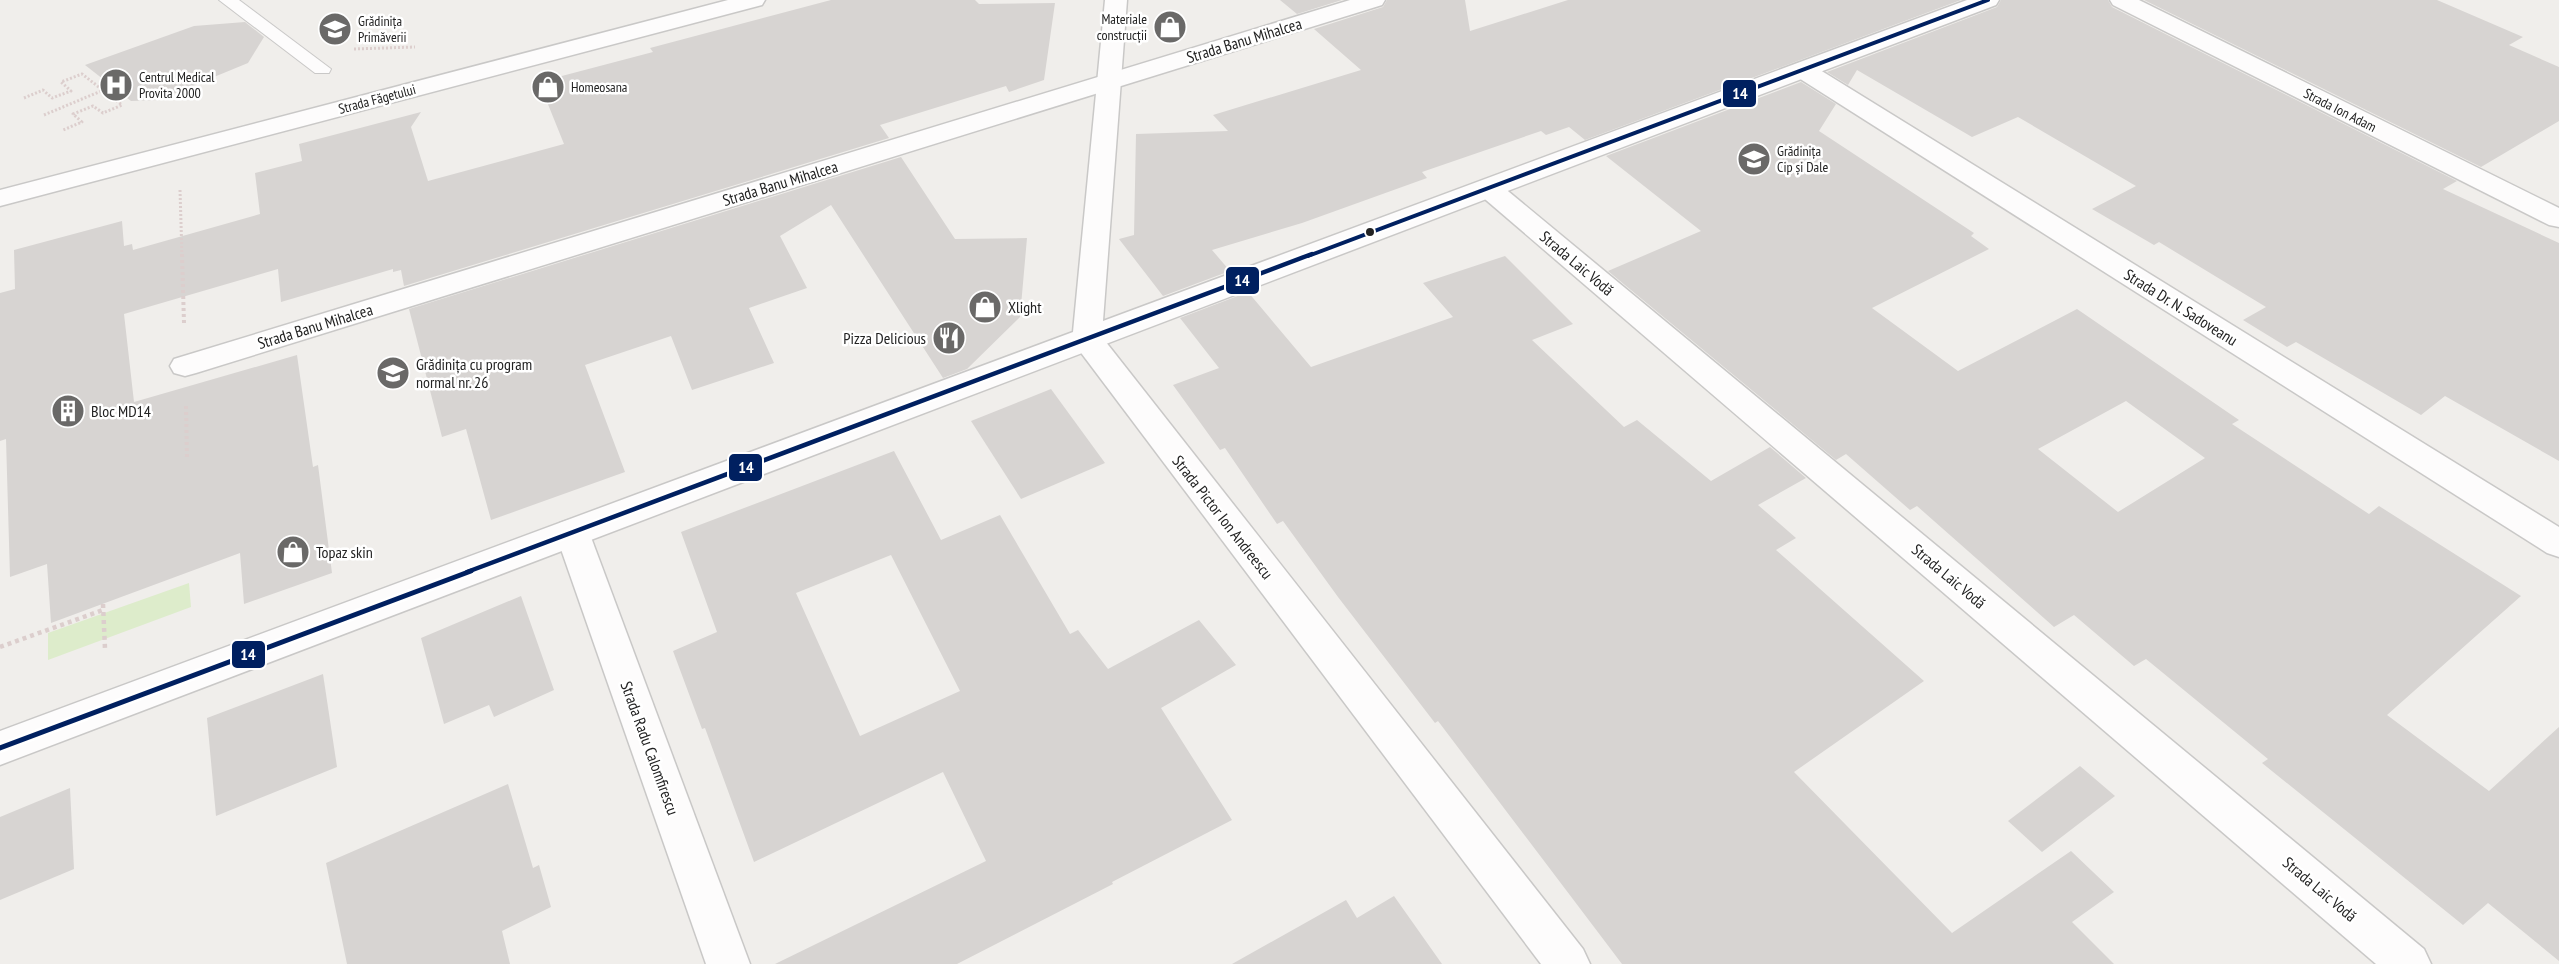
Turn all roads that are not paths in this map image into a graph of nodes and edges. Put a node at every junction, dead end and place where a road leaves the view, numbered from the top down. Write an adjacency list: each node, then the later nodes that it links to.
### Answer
1 (228, 0): 7 (lane)
2 (754, 0): 11 (street, Strada Făgetului)
3 (1116, 0): 9 (street)
4 (1374, 0): 9 (street, Strada Banu Mihalcea)
5 (1988, 0): 8 (street)
6 (2121, 0): 12 (street, Strada Ion Adam)
7 (322, 69)
8 (1803, 70): 10 (street); 16 (street, Strada Dr. N. Sadoveanu)
9 (1109, 82): 13 (street); 14 (street, Strada Banu Mihalcea)
10 (1488, 188): 13 (street); 20 (street, Strada Laic Vodă)
11 (0, 198)
12 (2559, 219)
13 (1087, 339): 15 (street); 19 (street, Strada Pictor Ion Andreescu)
14 (185, 366)
15 (573, 532): 17 (street); 18 (street, Strada Radu Calomfirescu)
16 (2559, 544)
17 (0, 748)
18 (728, 964)
19 (1568, 964)
20 (2409, 964)

